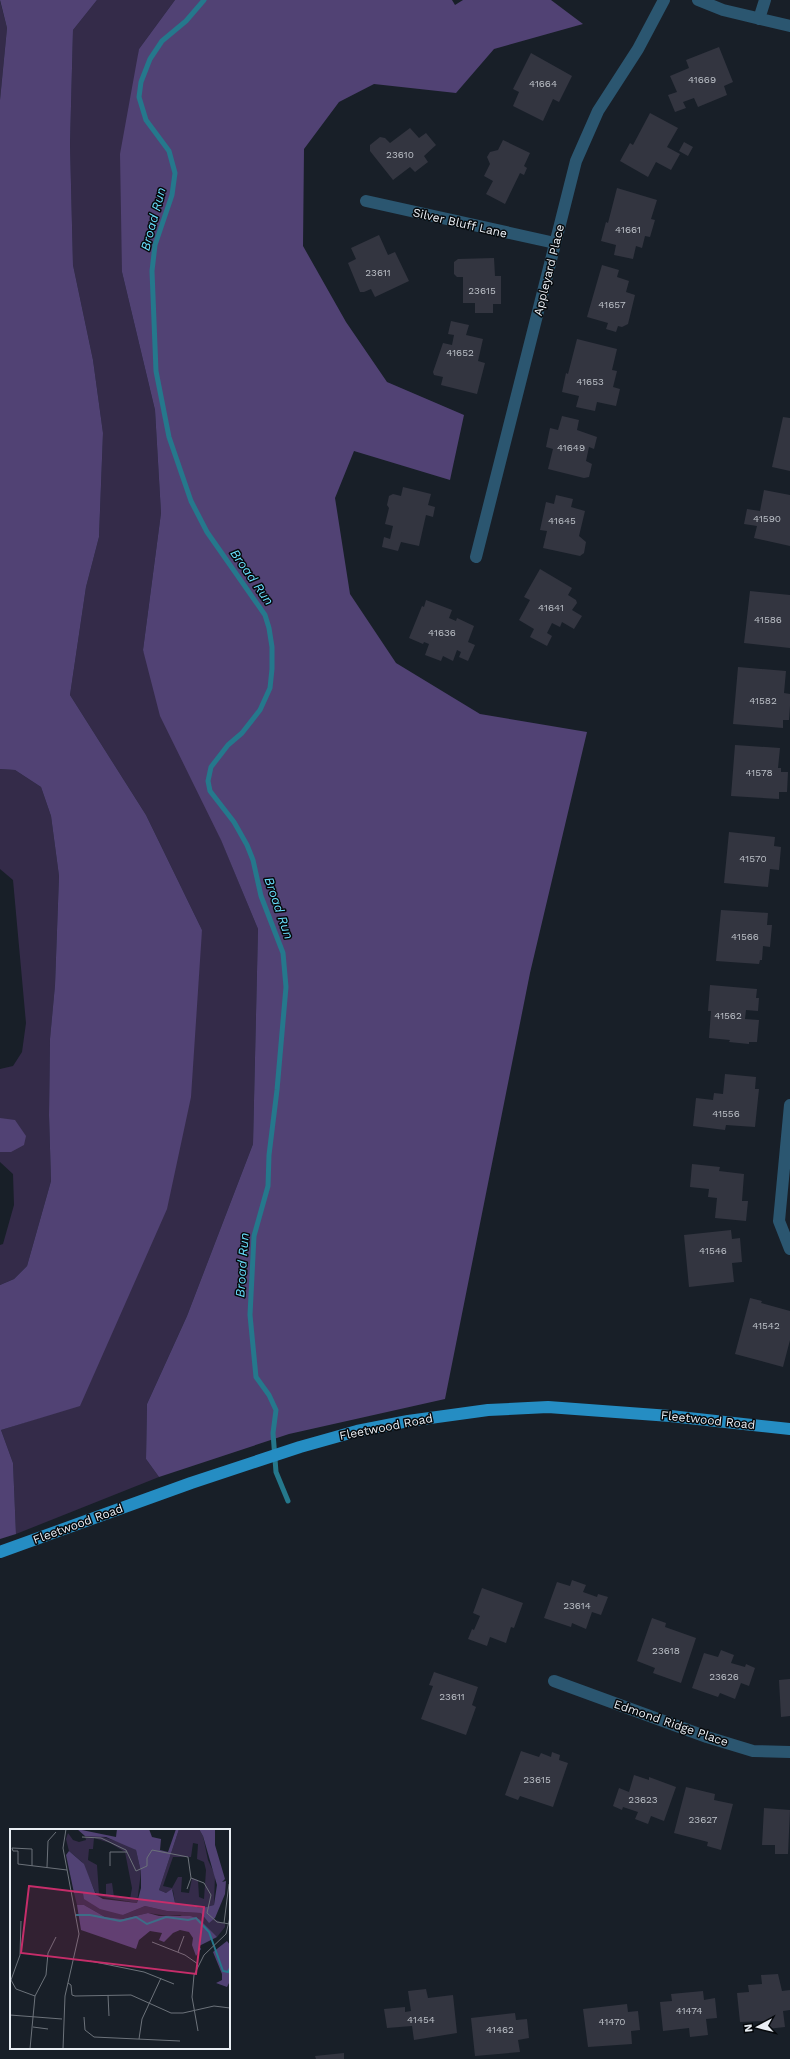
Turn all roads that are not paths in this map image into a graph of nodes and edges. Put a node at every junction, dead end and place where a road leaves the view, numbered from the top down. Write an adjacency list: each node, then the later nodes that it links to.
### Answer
1 (664, 0): 7 (street, Appleyard Place)
2 (698, 0): 4 (street)
3 (765, 0): 4 (street)
4 (759, 19): 5 (street)
5 (790, 26)
6 (366, 201): 7 (street, Silver Bluff Lane)
7 (555, 243): 8 (street, Appleyard Place)
8 (476, 557)
9 (790, 1105): 10 (street)
10 (790, 1249)
11 (790, 1429): 12 (main road, Fleetwood Road)
12 (0, 1552)
13 (554, 1681): 14 (street, Edmond Ridge Place)
14 (790, 1752)

